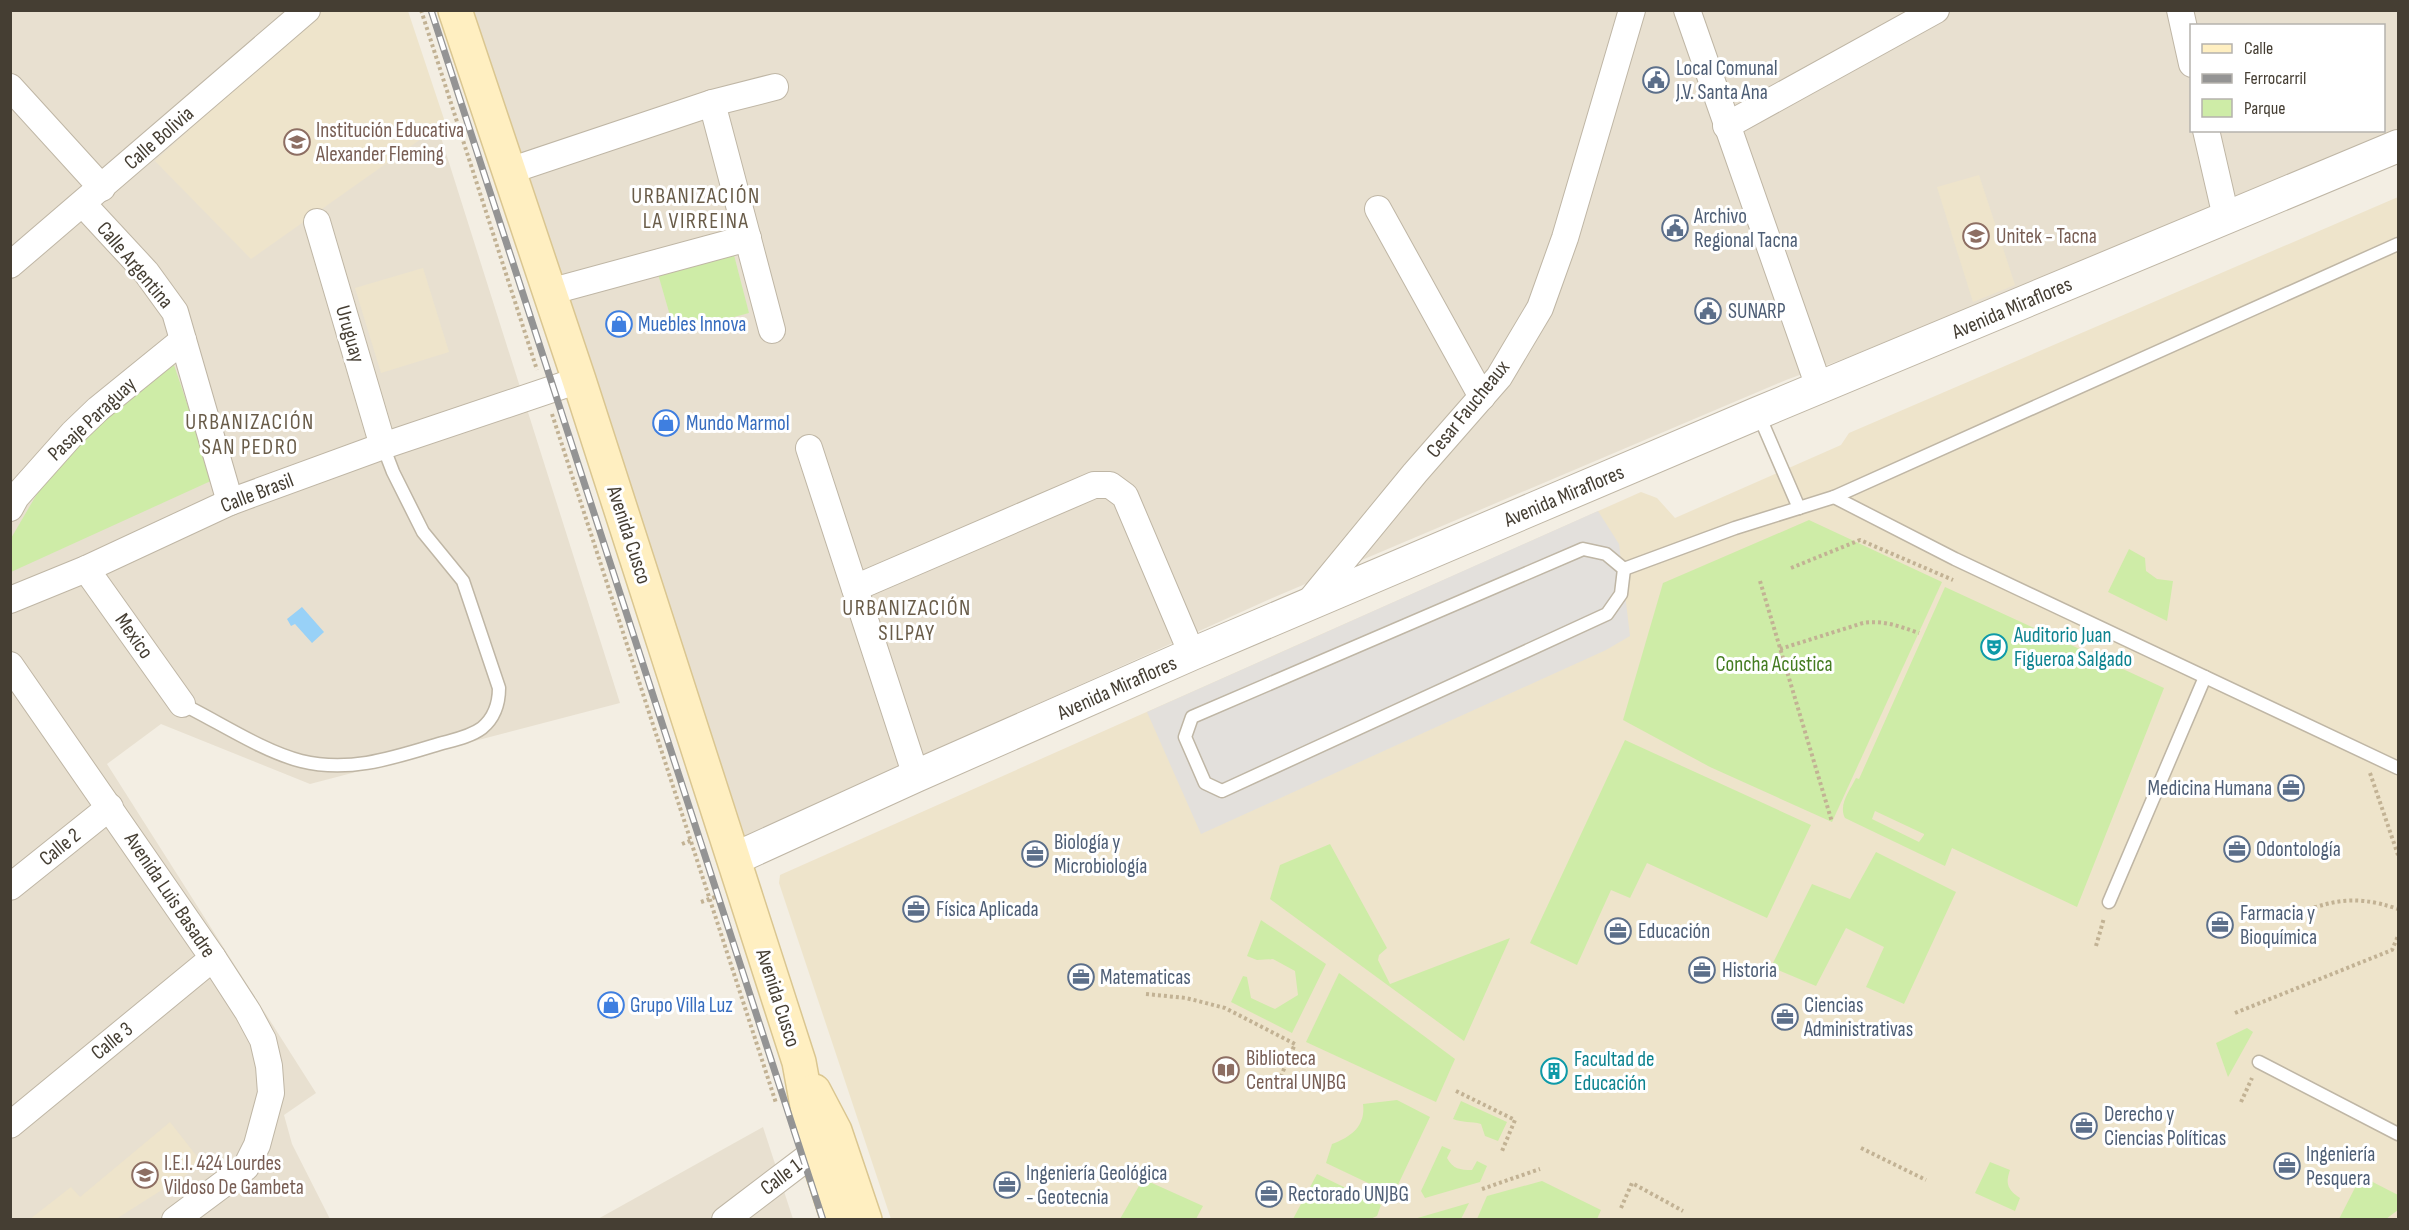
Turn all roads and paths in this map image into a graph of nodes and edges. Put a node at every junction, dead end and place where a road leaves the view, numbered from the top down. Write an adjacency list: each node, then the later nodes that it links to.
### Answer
1 (307, 10): 16 (street, Calle Bolivia)
2 (421, 10): 28 (path)
3 (455, 10): 15 (main road, Avenida Cusco)
4 (1632, 10): 29 (street, Cesar Faucheaux)
5 (1687, 10): 12 (street)
6 (1936, 10): 12 (street)
7 (2180, 10): 8 (street)
8 (2190, 55)
9 (10, 87): 16 (street, Calle Argentina)
10 (775, 87): 11 (street)
11 (712, 103): 15 (street); 20 (street)
12 (1726, 126): 27 (street)
13 (2206, 132): 18 (street)
14 (2398, 146): 18 (street, Avenida Miraflores)
15 (509, 171): 23 (main road, Avenida Cusco)
16 (92, 196): 22 (street, Calle Bolivia); 25 (street, Calle Argentina)
17 (1378, 209): 29 (street)
18 (2226, 217): 27 (street, Avenida Miraflores)
19 (317, 222): 31 (street, Uruguay)
20 (748, 237): 23 (street); 24 (street)
21 (2398, 244): 33 (lane)
22 (10, 265)
23 (549, 292): 26 (main road, Avenida Cusco)
24 (772, 330)
25 (183, 340): 34 (street, Calle Argentina); 35 (street, Pasaje Paraguay)
26 (579, 380): 28 (street, Calle Brasil); 57 (main road, Avenida Cusco)
27 (1819, 387): 30 (street, Avenida Miraflores)
28 (544, 390): 31 (street, Calle Brasil); 71 (path)
29 (1482, 397): 44 (street, Cesar Faucheaux)
30 (1758, 413): 36 (lane); 44 (street, Avenida Miraflores)
31 (383, 446): 34 (street, Calle Brasil); 50 (lane)
32 (809, 448): 42 (street)
33 (1834, 497): 36 (lane); 49 (lane)
34 (230, 502): 38 (street, Calle Brasil)
35 (10, 508)
36 (1799, 508): 39 (lane)
37 (1791, 568): 41 (path)
38 (86, 569): 43 (street, Calle Brasil); 50 (street, Mexico)
39 (1624, 569): 39 (lane)
40 (1760, 581): 46 (path)
41 (1956, 582)
42 (855, 588): 47 (street); 53 (street)
43 (10, 600)
44 (1304, 607): 47 (street, Avenida Miraflores)
45 (1919, 633): 46 (path)
46 (1780, 649): 55 (path)
47 (1192, 654): 53 (street, Avenida Miraflores)
48 (10, 665): 54 (street, Avenida Luis Basadre)
49 (2205, 677): 51 (lane); 59 (lane)
50 (182, 704)
51 (2398, 768)
52 (2368, 770): 56 (path)
53 (916, 776): 57 (street, Avenida Miraflores)
54 (110, 807): 58 (street, Calle 2); 64 (street, Avenida Luis Basadre)
55 (1832, 822)
56 (2398, 855)
57 (734, 859): 74 (main road, Avenida Cusco)
58 (10, 887)
59 (2109, 902): 63 (path)
60 (2398, 909): 61 (path)
61 (2280, 919)
62 (2398, 936): 66 (path)
63 (2096, 946)
64 (213, 958): 72 (street, Calle 3); 82 (street, Avenida Luis Basadre)
65 (1146, 994): 68 (path)
66 (2235, 1013)
67 (2259, 1062): 70 (path); 73 (lane)
68 (1277, 1085)
69 (1456, 1091): 76 (path)
70 (2241, 1102)
71 (778, 1110)
72 (10, 1125)
73 (2398, 1134)
74 (825, 1140): 83 (street, Calle 1); 84 (main road, Avenida Cusco); 85 (main road, Avenida Cusco)
75 (1861, 1148): 78 (path)
76 (1502, 1151)
77 (1540, 1169): 79 (path)
78 (1926, 1180)
79 (1482, 1189)
80 (1621, 1208): 81 (path)
81 (1683, 1211)
82 (184, 1217)
83 (724, 1220)
84 (838, 1220)
85 (866, 1220)

